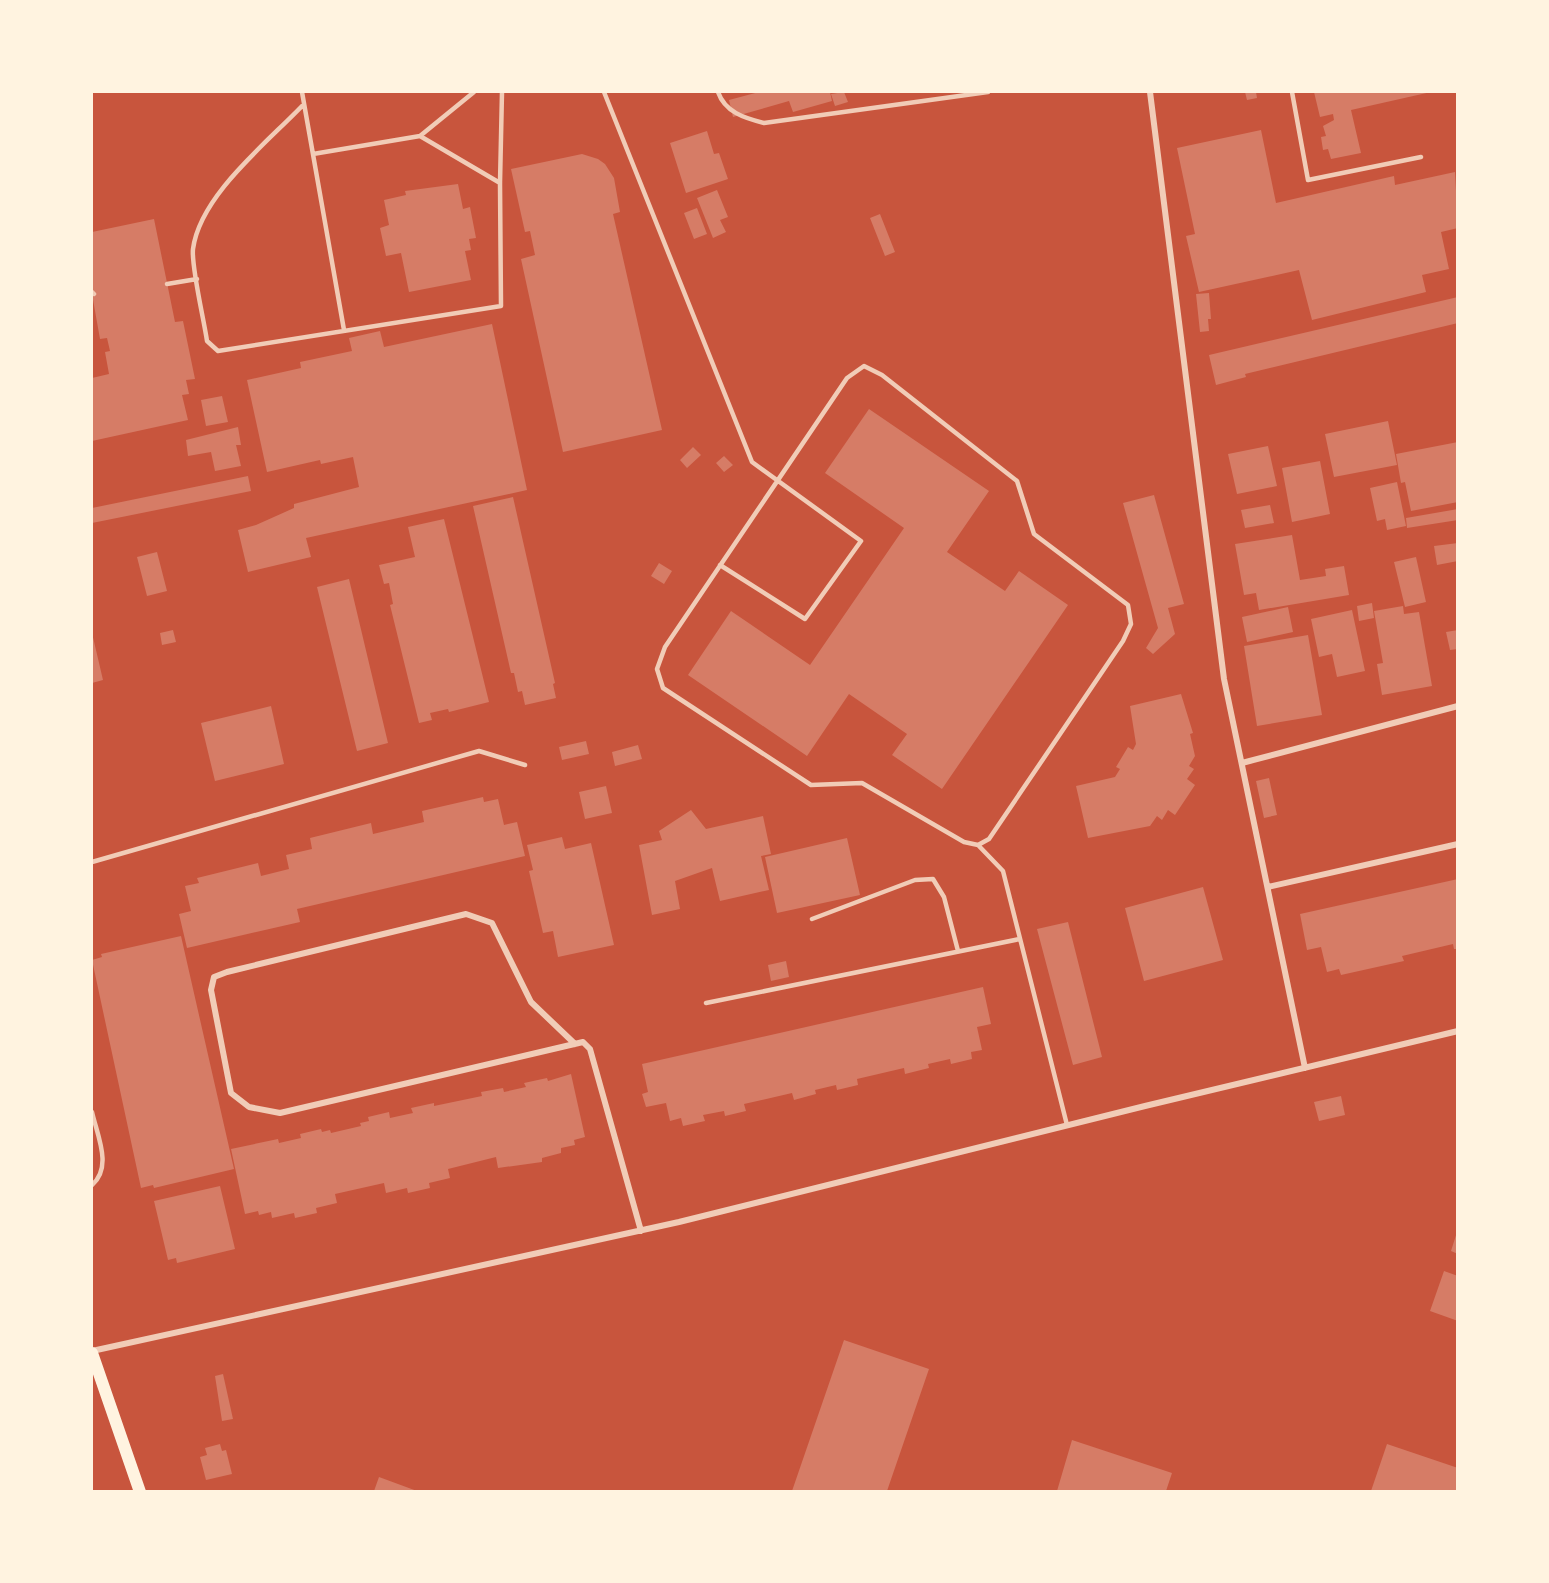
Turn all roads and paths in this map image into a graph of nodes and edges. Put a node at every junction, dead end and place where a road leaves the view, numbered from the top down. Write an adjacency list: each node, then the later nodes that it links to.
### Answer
1 (302, 92): 9 (lane)
2 (474, 92): 10 (lane)
3 (502, 92): 13 (lane)
4 (604, 92): 17 (lane)
5 (718, 92): 6 (lane)
6 (988, 92)
7 (1150, 92): 20 (street)
8 (1292, 92): 12 (lane)
9 (304, 104): 11 (lane); 14 (lane)
10 (420, 136): 11 (lane); 13 (lane)
11 (313, 154): 16 (lane)
12 (1421, 157)
13 (500, 183): 16 (lane)
14 (197, 279): 15 (lane); 16 (lane)
15 (167, 284)
16 (344, 330)
17 (777, 480): 18 (lane); 18 (lane); 23 (lane)
18 (720, 565): 23 (lane)
19 (1458, 706): 20 (street)
20 (1242, 763): 25 (street)
21 (525, 765): 24 (lane)
22 (1458, 844): 25 (street)
23 (978, 845): 27 (lane)
24 (92, 862)
25 (1268, 887): 32 (street)
26 (812, 920): 28 (lane)
27 (1020, 939): 28 (lane); 34 (lane)
28 (958, 951): 29 (lane)
29 (706, 1003)
30 (1458, 1031): 32 (street)
31 (575, 1044): 31 (street); 36 (street)
32 (1305, 1068): 34 (street)
33 (92, 1112): 35 (lane)
34 (1067, 1125): 36 (street)
35 (92, 1185)
36 (641, 1231): 37 (street)
37 (92, 1352): 38 (main road)
38 (140, 1491)

